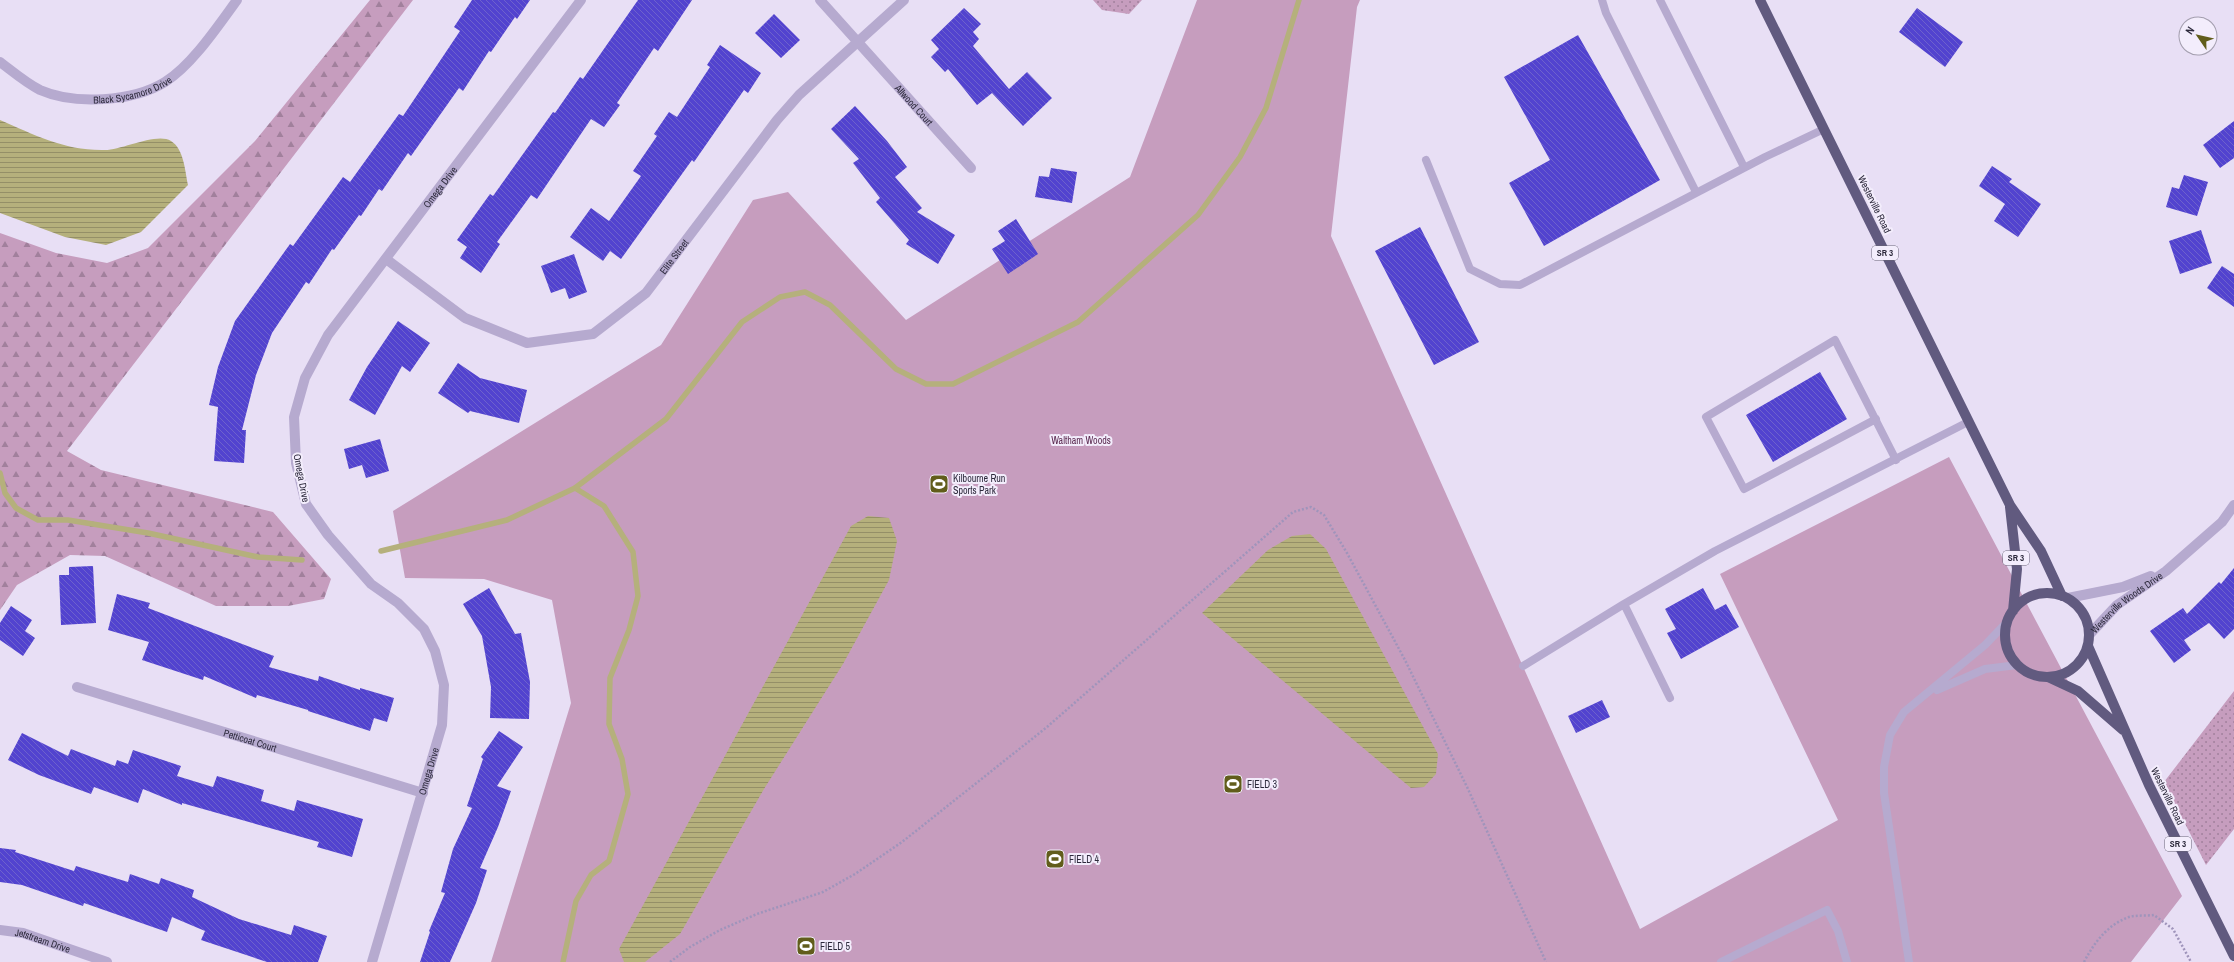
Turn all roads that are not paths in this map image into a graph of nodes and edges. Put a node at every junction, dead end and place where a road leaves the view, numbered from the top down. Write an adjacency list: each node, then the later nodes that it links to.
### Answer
1 (237, 0): 9 (street, Black Sycamore Drive)
2 (581, 0): 15 (street, Omega Drive)
3 (820, 0): 8 (street, Allwood Court)
4 (904, 0): 8 (street, Elite Street)
5 (1602, 0): 14 (lane)
6 (1660, 0): 12 (lane)
7 (1760, 0): 10 (main road, Westerville Road / SR 3)
8 (857, 42): 13 (street, Allwood Court); 15 (street, Elite Street)
9 (0, 62)
10 (1824, 129): 12 (lane); 17 (main road, Westerville Road / SR 3)
11 (1426, 160): 14 (lane)
12 (1744, 167): 14 (lane)
13 (971, 168)
14 (1696, 192)
15 (386, 259): 35 (street, Omega Drive)
16 (1876, 419): 16 (lane); 18 (lane)
17 (1968, 422): 18 (lane); 19 (main road, Westerville Road / SR 3)
18 (1896, 460): 23 (lane)
19 (2010, 505): 22 (main road, Westerville Road / SR 3); 24 (main road, Westerville Road / SR 3)
20 (2234, 505): 21 (street, Westerville Woods Drive)
21 (2166, 571): 22 (street, Westerville Woods Drive); 26 (street, Westerville Woods Drive)
22 (2065, 597): 24 (main road, Westerville Road); 26 (main road, Westerville Road / SR 3)
23 (1624, 604): 29 (lane); 33 (lane)
24 (2013, 611): 25 (main road, Westerville Road / SR 3)
25 (2007, 622): 28 (main road, Westerville Road / SR 3); 32 (lane)
26 (2089, 635): 27 (main road, Westerville Road / SR 3)
27 (2088, 646): 30 (main road, Westerville Road); 34 (main road, Westerville Road / SR 3)
28 (2017, 665): 30 (main road, Westerville Road / SR 3); 32 (lane)
29 (1523, 666)
30 (2048, 677): 34 (main road, Westerville Road / SR 3)
31 (77, 687): 35 (street, Petticoat Court)
32 (1929, 693): 42 (lane)
33 (1670, 698)
34 (2124, 731): 37 (main road, Westerville Road / SR 3)
35 (423, 793): 39 (street, Omega Drive)
36 (0, 930): 38 (street, Jetstream Drive)
37 (2234, 956)
38 (107, 962)
39 (372, 962)
40 (1721, 962): 41 (lane)
41 (1847, 962)
42 (1909, 962)

